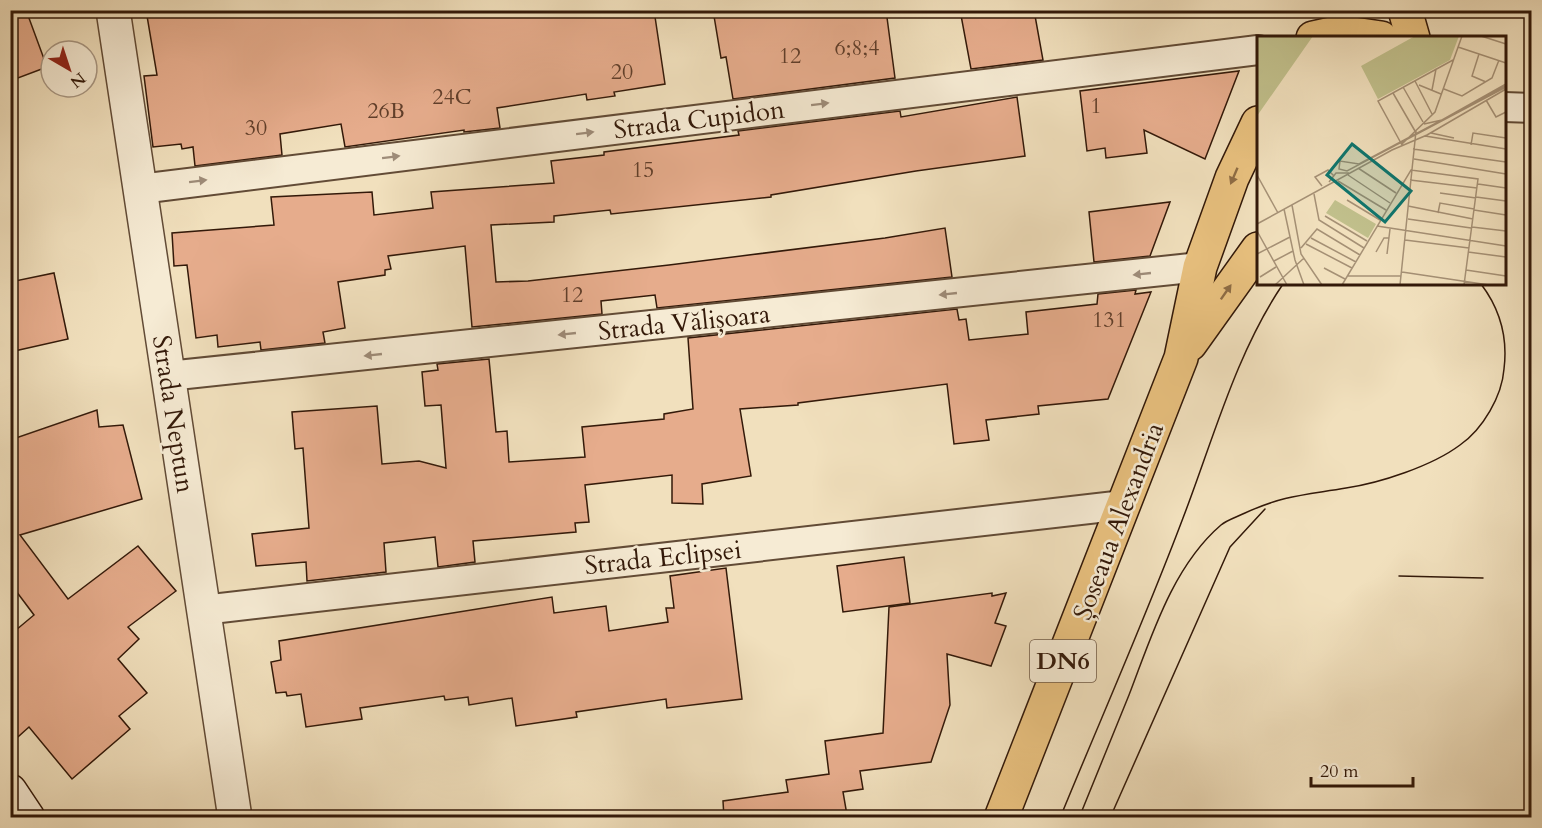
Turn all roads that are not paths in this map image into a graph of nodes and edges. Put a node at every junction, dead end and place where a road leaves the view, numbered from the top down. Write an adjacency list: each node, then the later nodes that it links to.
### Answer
1 (113, 10): 12 (street, Strada Neptun)
2 (1313, 10): 4 (main road)
3 (1405, 10): 7 (main road)
4 (1301, 36)
5 (1322, 36): 6 (main road)
6 (1368, 36)
7 (1412, 36)
8 (1257, 50): 12 (street, Strada Cupidon, one-way to 8)
9 (1506, 107): 10 (street)
10 (1532, 108)
11 (1257, 125): 14 (main road, Șoseaua Alexandria / DN6, one-way to 14)
12 (140, 189): 16 (street, Strada Neptun)
13 (1257, 250): 15 (main road, Șoseaua Alexandria / DN6, one-way to 13)
14 (1200, 267): 15 (main road, Șoseaua Alexandria / DN6); 16 (street, Strada Vălișoara, one-way to 16)
15 (1181, 358): 17 (main road, Șoseaua Alexandria / DN6)
16 (168, 376): 18 (street, Strada Neptun)
17 (1124, 505): 18 (street, Strada Eclipsei); 22 (main road, Șoseaua Alexandria / DN6)
18 (203, 610): 21 (street, Strada Neptun)
19 (10, 791): 20 (street)
20 (28, 818)
21 (235, 818)
22 (1001, 818)

